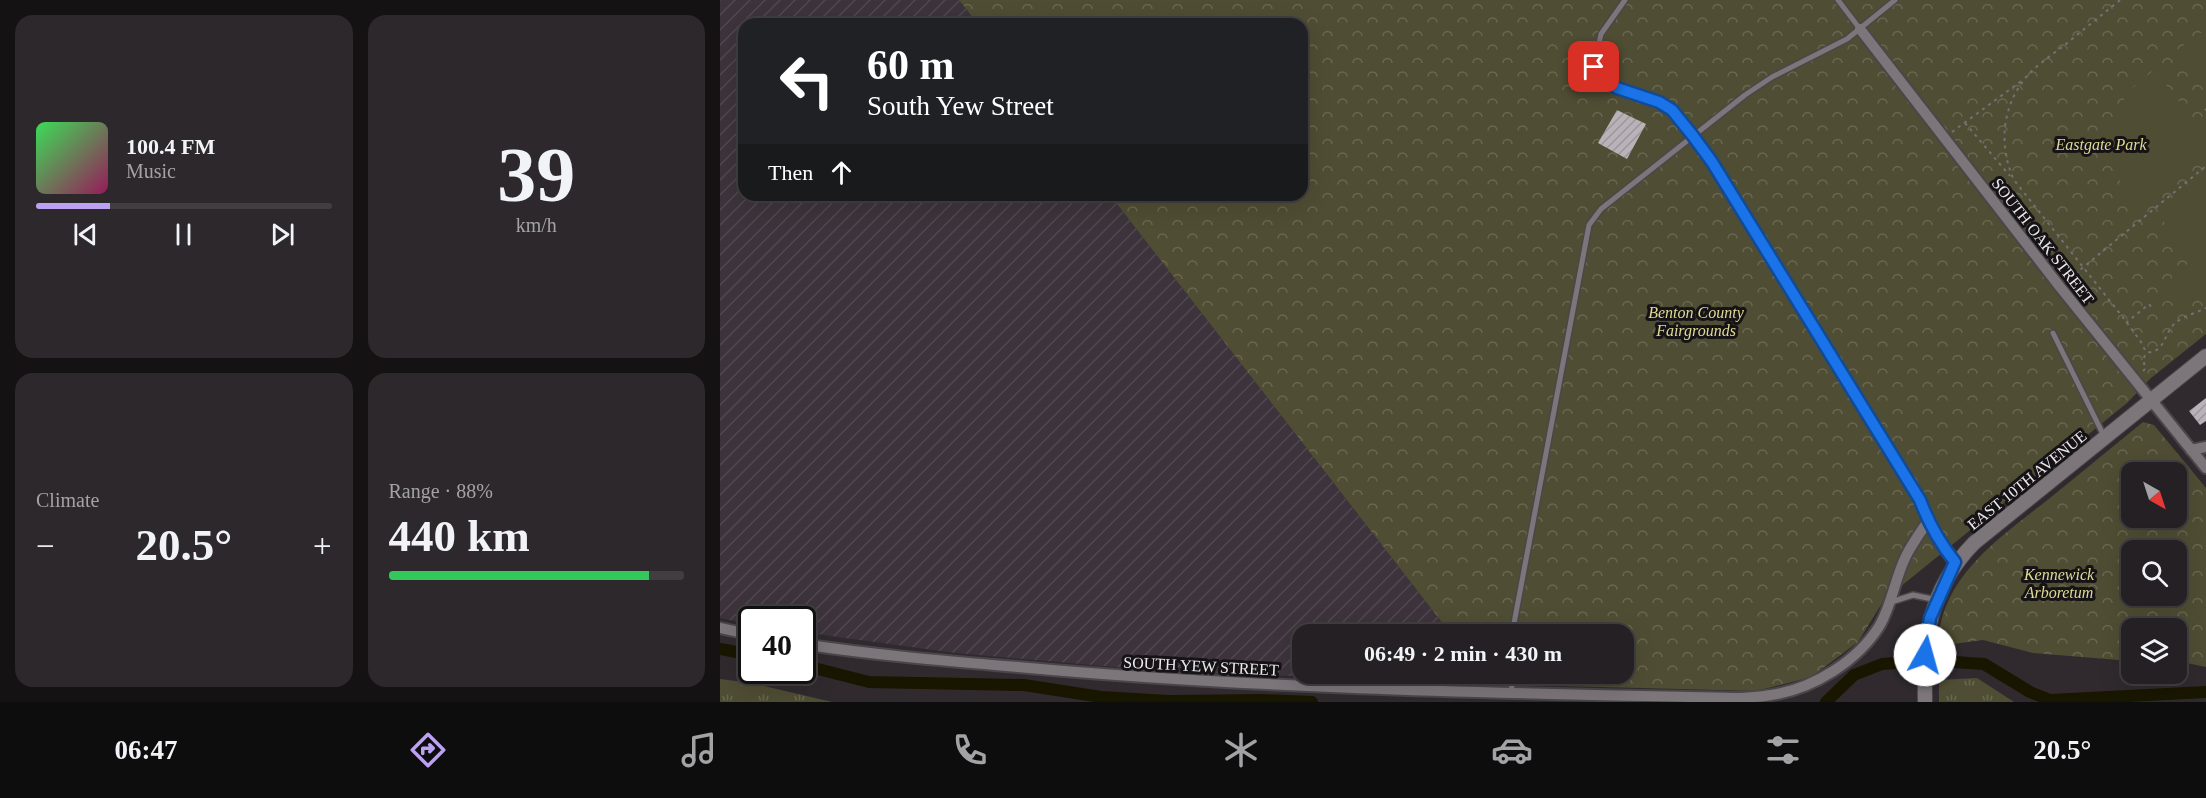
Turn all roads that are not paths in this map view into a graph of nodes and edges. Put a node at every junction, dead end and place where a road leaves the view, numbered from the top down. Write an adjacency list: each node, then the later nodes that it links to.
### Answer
1 (1625, 0): 5 (lane)
2 (1838, 0): 4 (lane)
3 (1895, 0): 4 (lane)
4 (1860, 29): 5 (lane); 8 (street, SOUTH OAK STREET)
5 (1693, 136): 13 (lane); 17 (lane)
6 (2053, 333): 9 (lane)
7 (2206, 356): 8 (street, EAST 10TH AVENUE)
8 (2151, 401): 9 (street, EAST 10TH AVENUE); 11 (street, SOUTH OAK STREET)
9 (2105, 438): 14 (street, EAST 10TH AVENUE)
10 (2206, 447): 11 (street)
11 (2191, 450): 12 (street, SOUTH OAK STREET)
12 (2206, 468)
13 (1928, 521): 14 (street); 16 (street, SOUTH YEW STREET)
14 (1955, 562): 15 (street, EAST 10TH AVENUE)
15 (1937, 600): 16 (lane); 23 (street, EAST 10TH AVENUE)
16 (1890, 602): 22 (street, SOUTH YEW STREET)
17 (1514, 624)
18 (720, 628): 19 (street)
19 (738, 631)
20 (816, 646): 22 (street, SOUTH YEW STREET)
21 (1512, 684): 22 (lane)
22 (1512, 693)
23 (1925, 702)

